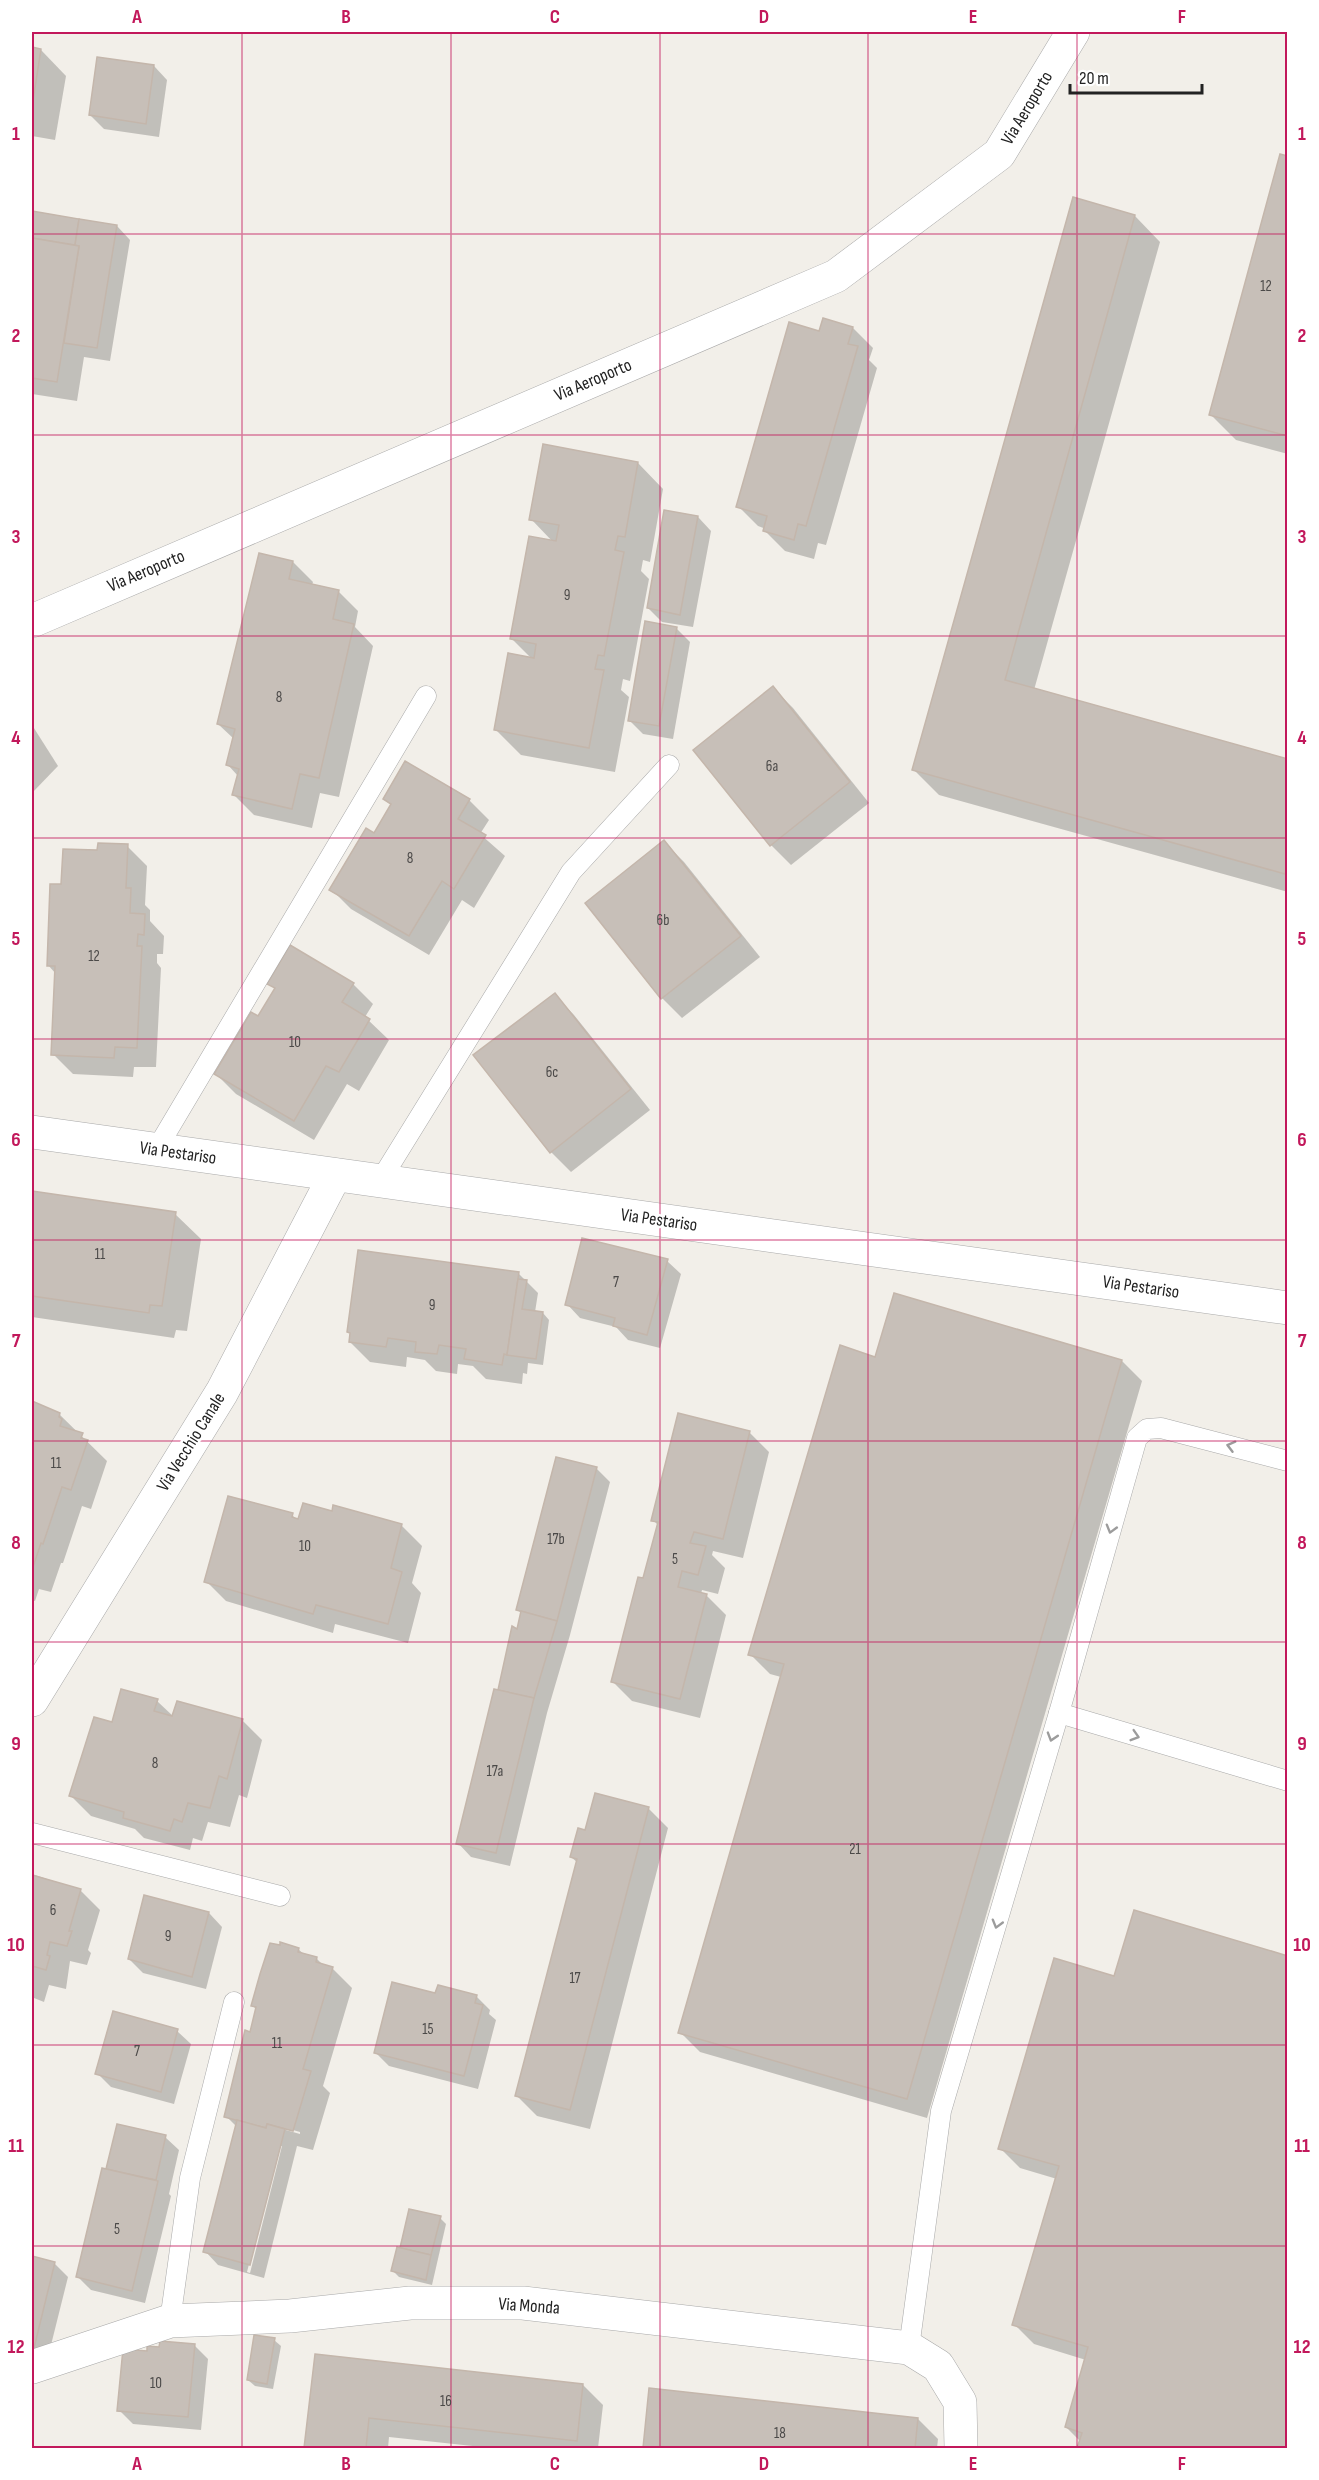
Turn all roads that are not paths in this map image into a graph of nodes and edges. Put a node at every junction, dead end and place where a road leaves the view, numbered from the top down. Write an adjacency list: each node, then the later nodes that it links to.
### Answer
1 (1073, 32): 2 (street, Via Aeroporto)
2 (32, 621)
3 (426, 696): 6 (lane)
4 (669, 765): 8 (lane)
5 (32, 1132): 6 (street, Via Pestariso)
6 (156, 1150): 7 (street, Via Pestariso)
7 (335, 1175): 8 (street, Via Pestariso); 11 (street, Via Vecchio Canale)
8 (380, 1181): 9 (street, Via Pestariso)
9 (1287, 1308)
10 (1287, 1461): 12 (lane, one-way to 12)
11 (32, 1700)
12 (1059, 1713): 13 (lane, one-way to 13); 18 (lane, one-way to 18)
13 (1287, 1781)
14 (32, 1833): 15 (lane)
15 (280, 1896)
16 (234, 2002): 17 (lane)
17 (170, 2321): 18 (street, Via Monda); 19 (street, Via Monda)
18 (909, 2348): 20 (street, Via Monda)
19 (32, 2367)
20 (961, 2448)

